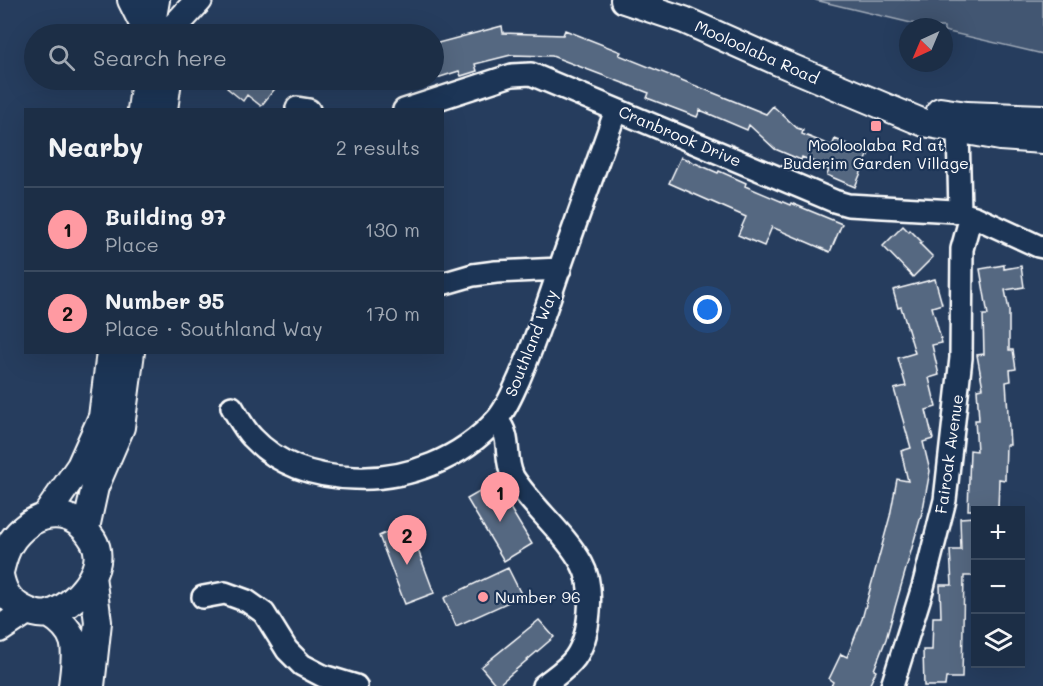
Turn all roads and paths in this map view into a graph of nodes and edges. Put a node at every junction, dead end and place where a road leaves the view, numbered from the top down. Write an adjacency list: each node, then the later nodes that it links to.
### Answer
1 (131, 0): 6 (main road)
2 (156, 0): 7 (main road)
3 (178, 0): 8 (main road)
4 (199, 0): 9 (main road)
5 (624, 0): 12 (main road, Mooloolaba Road)
6 (147, 24)
7 (161, 24)
8 (167, 24)
9 (172, 24)
10 (144, 90): 13 (main road)
11 (167, 90): 14 (main road)
12 (889, 107): 17 (main road, Mooloolaba Road); 18 (main road, Mooloolaba Road)
13 (141, 108)
14 (164, 108)
15 (411, 108): 16 (street, Cranbrook Drive)
16 (616, 110): 20 (street, Cranbrook Drive); 22 (street, Southland Way)
17 (1043, 118)
18 (958, 130): 19 (main road, Mooloolaba Road); 20 (street, Fairoak Avenue)
19 (1043, 141)
20 (966, 214): 21 (street); 39 (street, Fairoak Avenue)
21 (1043, 247)
22 (560, 269): 23 (street); 27 (street, Southland Way)
23 (444, 283)
24 (110, 354): 28 (main road)
25 (131, 354): 29 (main road)
26 (232, 407): 27 (street, Southland Way)
27 (497, 420): 38 (street)
28 (46, 515): 29 (main road); 30 (main road)
29 (86, 528): 31 (main road)
30 (0, 574): 33 (main road)
31 (92, 576): 33 (main road); 36 (main road)
32 (203, 597): 37 (street)
33 (38, 612): 34 (main road); 35 (main road)
34 (0, 629)
35 (72, 686)
36 (92, 686)
37 (356, 686)
38 (543, 686)
39 (892, 686)

